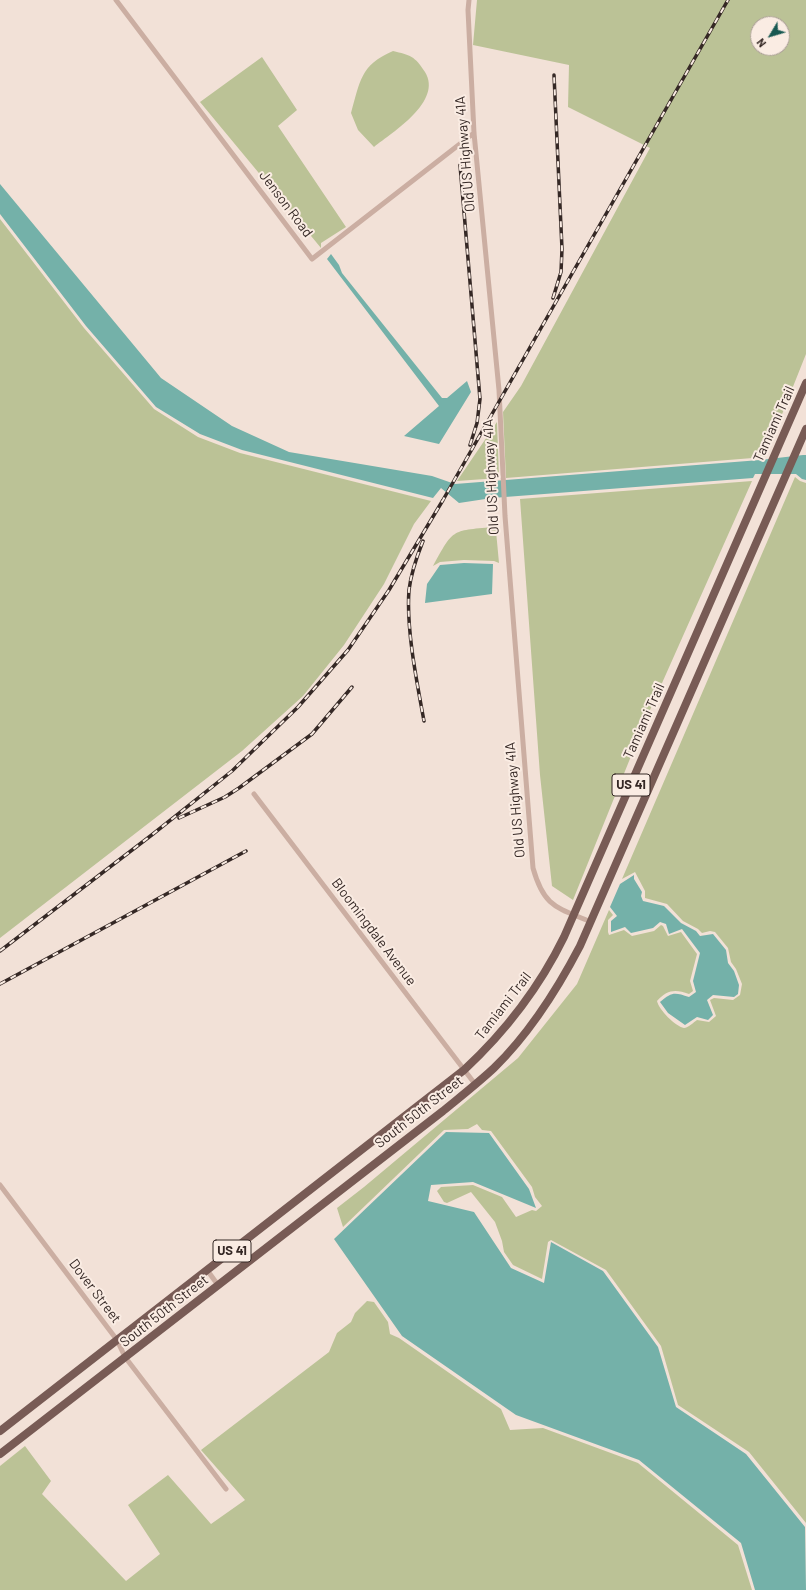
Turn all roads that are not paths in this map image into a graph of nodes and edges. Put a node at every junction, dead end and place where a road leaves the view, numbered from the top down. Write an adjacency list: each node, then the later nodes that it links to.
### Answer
1 (116, 0): 3 (street, Jenson Road)
2 (469, 0): 3 (street, Old US Highway 41A)
3 (474, 134): 7 (street, Old US Highway 41A)
4 (806, 383): 7 (main road, Tamiami Trail / US 41)
5 (806, 429): 8 (main road, US 41)
6 (254, 794): 9 (street, Bloomingdale Avenue)
7 (574, 914): 8 (street, Old US Highway 41A); 9 (main road, Tamiami Trail / US 41)
8 (591, 922): 10 (main road, US 41)
9 (464, 1070): 10 (street, Bloomingdale Avenue); 12 (main road, South 50th Street / US 41)
10 (476, 1084): 13 (main road, South 50th Street / US 41)
11 (0, 1186): 14 (street, Dover Street)
12 (207, 1270): 13 (street); 14 (main road, South 50th Street / US 41)
13 (218, 1285): 15 (main road, South 50th Street / US 41)
14 (118, 1340): 15 (street, Dover Street); 16 (main road, South 50th Street / US 41)
15 (125, 1357): 17 (main road, South 50th Street / US 41); 18 (street, Dover Street)
16 (0, 1431)
17 (0, 1454)
18 (226, 1489)

